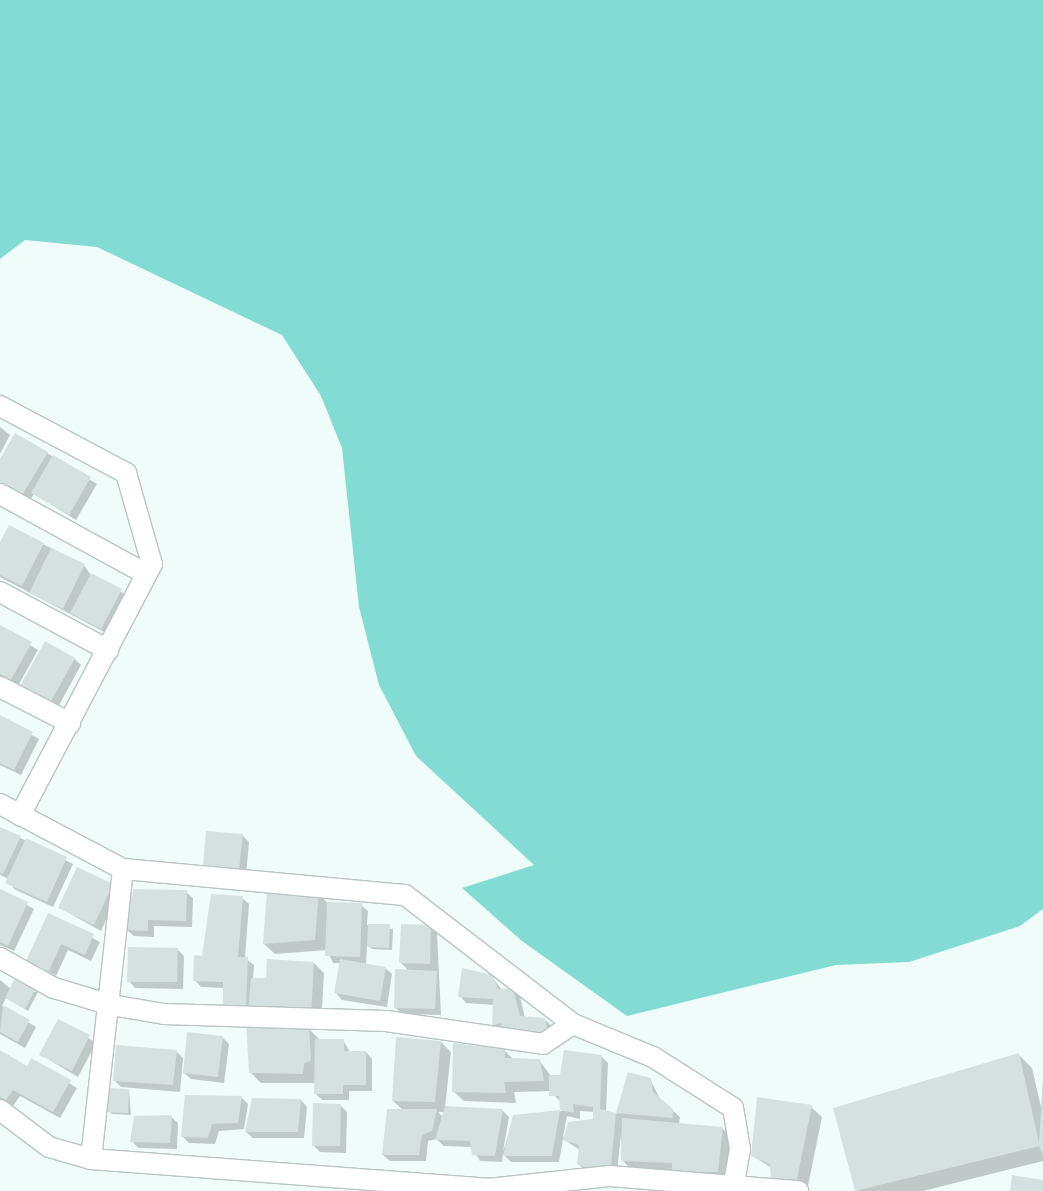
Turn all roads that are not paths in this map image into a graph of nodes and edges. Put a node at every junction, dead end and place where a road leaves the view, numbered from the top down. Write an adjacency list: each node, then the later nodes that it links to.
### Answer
1 (0, 406): 3 (street)
2 (0, 494): 3 (street)
3 (146, 574): 5 (street)
4 (0, 592): 5 (street)
5 (108, 650): 7 (street)
6 (0, 687): 7 (street)
7 (70, 724): 9 (street)
8 (0, 804): 9 (street)
9 (20, 815): 10 (street)
10 (124, 868): 12 (street); 13 (street)
11 (0, 958): 12 (street)
12 (111, 1005): 13 (street); 15 (street)
13 (573, 1024): 16 (street)
14 (0, 1110): 15 (street)
15 (90, 1159): 16 (street)
16 (734, 1183): 17 (street)
17 (798, 1191)

